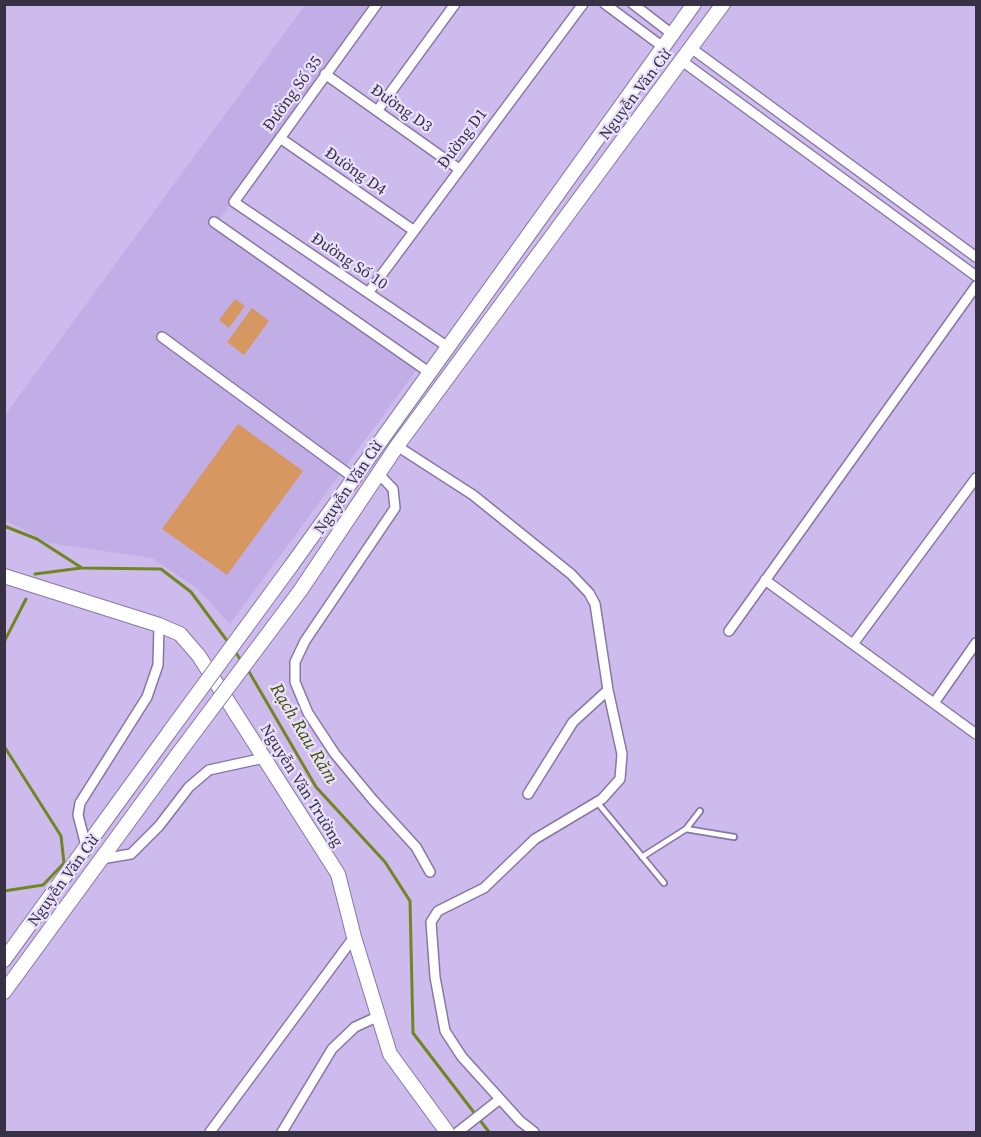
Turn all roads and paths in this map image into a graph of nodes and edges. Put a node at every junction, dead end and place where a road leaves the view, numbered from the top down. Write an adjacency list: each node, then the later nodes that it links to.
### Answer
1 (377, 4): 12 (street, Đường Số 35)
2 (455, 4): 13 (street)
3 (583, 4): 15 (street, Đường D1)
4 (605, 4): 9 (street)
5 (633, 4): 8 (street)
6 (694, 4): 8 (main road, Nguyễn Văn Cừ)
7 (723, 4): 10 (main road, Nguyễn Văn Cừ)
8 (672, 34): 9 (main road, Nguyễn Văn Cừ); 10 (main road)
9 (663, 47): 11 (main road); 24 (main road, Nguyễn Văn Cừ)
10 (691, 48): 11 (main road, Nguyễn Văn Cừ); 19 (street)
11 (682, 61): 20 (street); 25 (main road, Nguyễn Văn Cừ)
12 (325, 74): 13 (street, Đường D3); 14 (street, Đường Số 35)
13 (377, 111): 15 (street, Đường D3)
14 (280, 138): 16 (street, Đường Số 35); 18 (street, Đường D4)
15 (459, 169): 18 (street, Đường D1)
16 (234, 202): 22 (street, Đường Số 10)
17 (213, 222): 26 (street)
18 (413, 230): 22 (street, Đường D1)
19 (976, 258)
20 (976, 276)
21 (976, 286): 32 (street)
22 (369, 292): 24 (street, Đường Số 10)
23 (162, 337): 29 (street)
24 (448, 347): 25 (main road); 26 (main road, Nguyễn Văn Cừ)
25 (462, 357): 27 (main road, Nguyễn Văn Cừ)
26 (430, 372): 29 (main road, Nguyễn Văn Cừ)
27 (397, 446): 28 (main road, Nguyễn Văn Cừ); 37 (street)
28 (378, 473): 48 (main road, Nguyễn Văn Cừ, bridge); 49 (street)
29 (354, 478): 46 (main road, Nguyễn Văn Cừ, bridge)
30 (976, 478): 36 (street)
31 (4, 576): 33 (main road, Nguyễn Văn Trường)
32 (765, 580): 34 (street); 36 (street)
33 (159, 625): 40 (main road, Nguyễn Văn Trường); 46 (street)
34 (729, 631)
35 (976, 643): 38 (street)
36 (853, 644): 38 (street)
37 (608, 690): 41 (street); 42 (street)
38 (934, 703): 39 (street)
39 (976, 734)
40 (264, 758): 48 (street); 51 (main road, Nguyễn Văn Trường)
41 (528, 794)
42 (597, 802): 47 (lane); 55 (street)
43 (700, 811): 44 (lane)
44 (686, 829): 45 (lane); 47 (lane)
45 (734, 837)
46 (86, 846): 52 (main road, Nguyễn Văn Cừ)
47 (642, 857): 50 (lane)
48 (99, 860): 53 (main road, Nguyễn Văn Cừ)
49 (430, 872)
50 (664, 883)
51 (354, 938): 54 (main road, Nguyễn Văn Trường); 57 (street)
52 (4, 960)
53 (4, 992)
54 (378, 1016): 58 (street); 59 (main road, Nguyễn Văn Trường)
55 (497, 1102): 56 (street); 60 (street)
56 (461, 1130)
57 (210, 1132)
58 (282, 1132)
59 (447, 1132)
60 (534, 1132)

